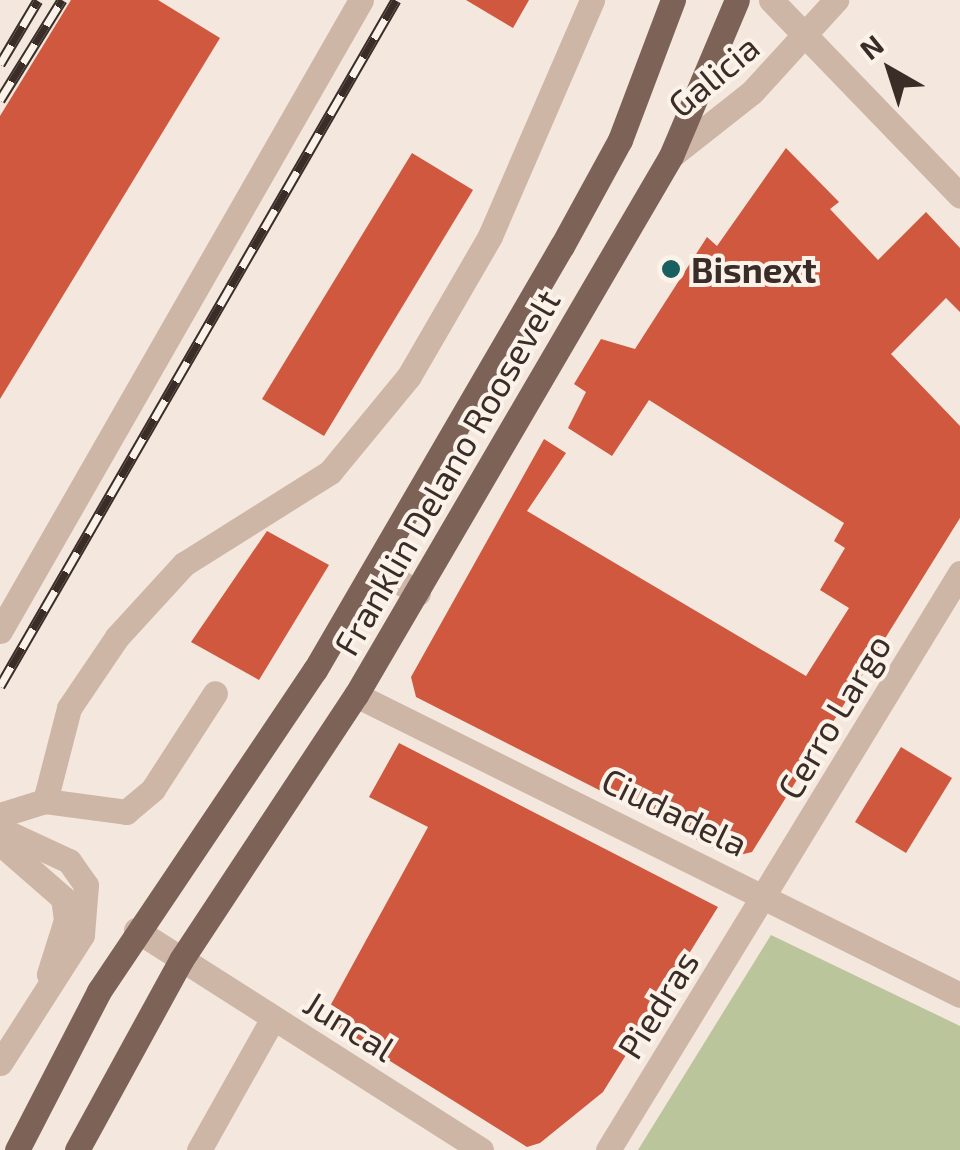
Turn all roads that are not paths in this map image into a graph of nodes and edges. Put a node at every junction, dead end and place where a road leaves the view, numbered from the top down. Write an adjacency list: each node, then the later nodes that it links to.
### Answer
1 (361, 0): 13 (street)
2 (592, 0): 16 (street)
3 (673, 0): 10 (main road, Franklin Delano Roosevelt)
4 (737, 0): 8 (main road, Franklin Delano Roosevelt)
5 (771, 0): 7 (street)
6 (836, 0): 7 (street, Galicia)
7 (811, 36): 8 (street, Galicia); 9 (street)
8 (671, 156): 12 (main road, Franklin Delano Roosevelt)
9 (960, 196)
10 (377, 568): 12 (street); 21 (main road, Franklin Delano Roosevelt)
11 (960, 573): 20 (street, Cerro Largo)
12 (418, 593): 15 (main road, Franklin Delano Roosevelt)
13 (0, 632)
14 (215, 693): 16 (street)
15 (356, 695): 20 (street, Ciudadela); 22 (main road, Franklin Delano Roosevelt)
16 (45, 801): 17 (street)
17 (0, 816)
18 (0, 829): 23 (street)
19 (0, 843): 23 (street)
20 (766, 894): 24 (street, Ciudadela); 31 (street, Piedras)
21 (136, 930): 22 (street); 27 (main road, Franklin Delano Roosevelt)
22 (182, 960): 25 (street, Juncal); 28 (main road, Franklin Delano Roosevelt)
23 (48, 979): 26 (street)
24 (960, 996)
25 (273, 1018): 29 (street); 30 (street, Juncal)
26 (0, 1063)
27 (17, 1150)
28 (78, 1150)
29 (199, 1150)
30 (481, 1150)
31 (608, 1150)

